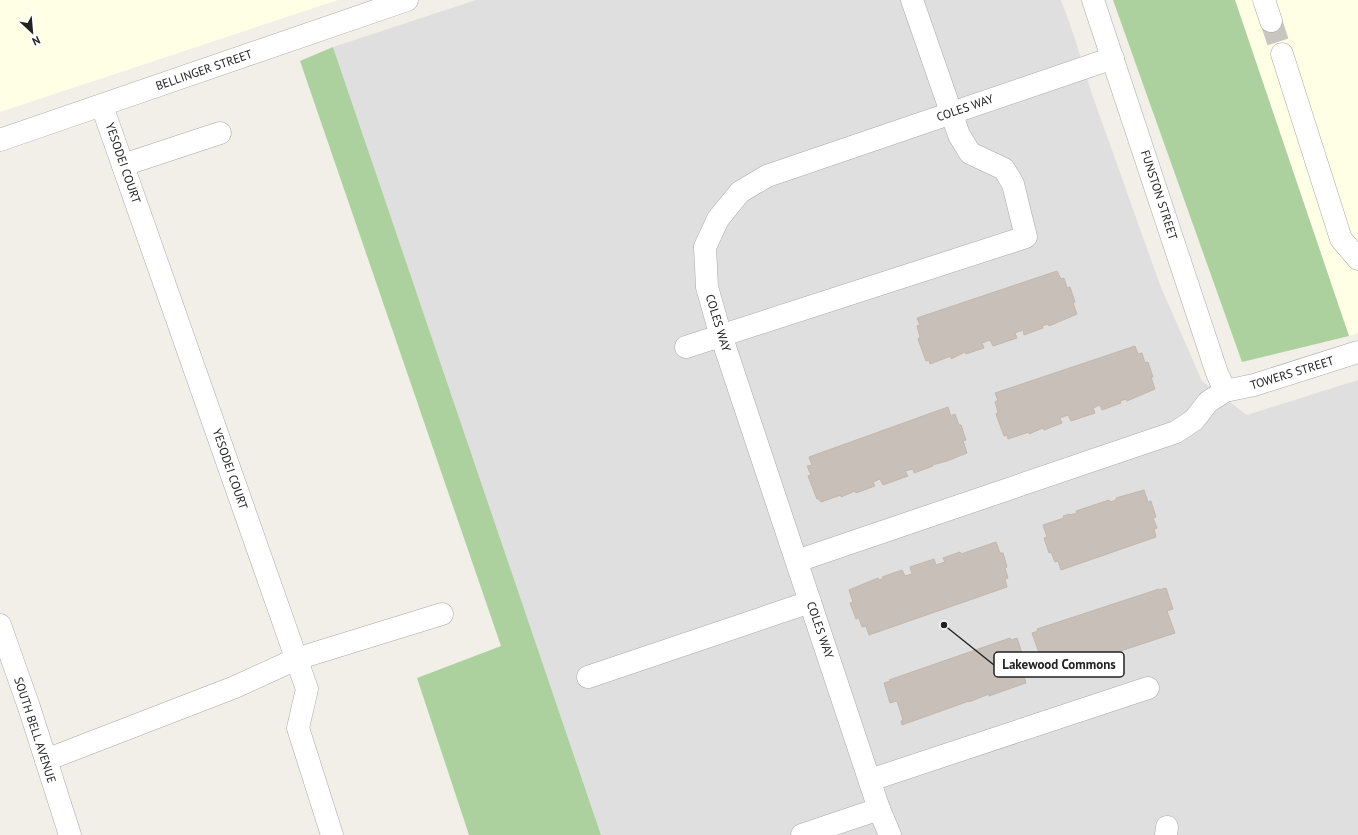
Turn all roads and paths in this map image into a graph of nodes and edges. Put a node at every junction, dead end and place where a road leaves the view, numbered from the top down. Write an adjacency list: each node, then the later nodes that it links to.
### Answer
1 (407, 0): 8 (street, BELLINGER STREET)
2 (912, 0): 9 (street)
3 (1093, 0): 7 (street, FUNSTON STREET)
4 (1264, 0): 5 (street)
5 (1271, 21)
6 (1282, 54): 13 (street)
7 (1113, 58): 9 (street, COLES WAY); 17 (street, FUNSTON STREET)
8 (102, 106): 11 (street, BELLINGER STREET); 12 (street, YESODEI COURT)
9 (951, 113): 14 (street, COLES WAY); 14 (street)
10 (220, 134): 12 (street)
11 (0, 140)
12 (123, 165): 22 (street, YESODEI COURT)
13 (1358, 259)
14 (721, 335): 15 (street); 18 (street, COLES WAY)
15 (686, 347)
16 (1358, 352): 17 (street, TOWERS STREET)
17 (1225, 391): 18 (street)
18 (797, 561): 19 (street, COLES WAY)
19 (810, 602): 23 (street); 26 (street, COLES WAY)
20 (442, 614): 22 (street)
21 (0, 625): 25 (street, SOUTH BELL AVENUE)
22 (296, 658): 25 (street); 29 (street, YESODEI COURT)
23 (588, 677)
24 (1148, 688): 26 (street)
25 (46, 760): 28 (street, SOUTH BELL AVENUE)
26 (870, 780): 27 (street, COLES WAY)
27 (879, 809): 30 (street); 31 (street, COLES WAY)
28 (70, 835)
29 (332, 835)
30 (802, 835)
31 (890, 835)

